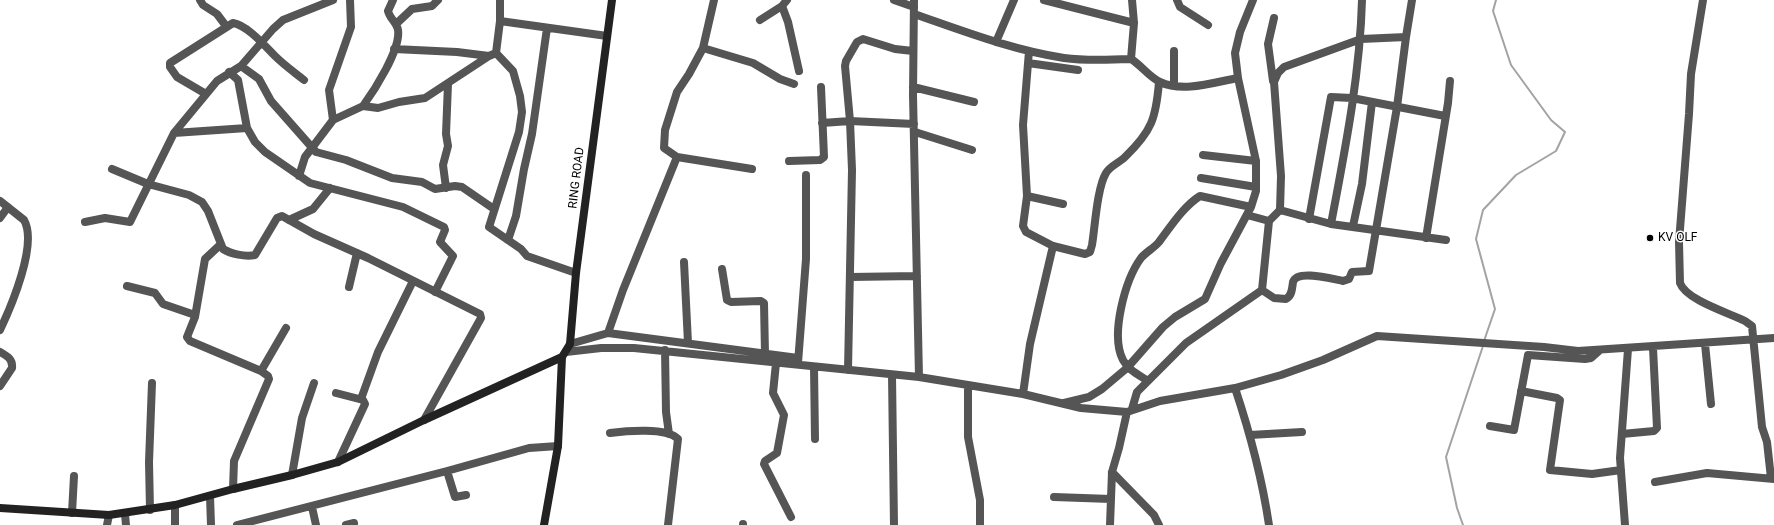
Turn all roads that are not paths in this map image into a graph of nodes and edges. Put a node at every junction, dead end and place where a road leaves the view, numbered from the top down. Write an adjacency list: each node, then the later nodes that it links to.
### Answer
1 (200, 0): 26 (street)
2 (333, 0): 32 (street)
3 (350, 0): 62 (street)
4 (393, 0): 24 (street)
5 (438, 0): 24 (street)
6 (500, 0): 22 (street)
7 (612, 0): 28 (street, RING ROAD)
8 (714, 0): 33 (street)
9 (894, 0): 19 (street)
10 (1014, 0): 31 (street)
11 (1044, 0): 23 (street)
12 (1132, 0): 23 (street)
13 (1177, 0): 25 (street)
14 (1253, 0): 45 (street)
15 (1362, 0): 30 (street)
16 (1412, 0): 29 (street)
17 (1703, 0): 120 (street)
18 (784, 3): 21 (street); 43 (street)
19 (914, 7): 31 (street); 35 (street)
20 (1274, 18): 49 (street)
21 (760, 20)
22 (500, 21): 27 (street); 38 (street)
23 (1134, 23): 39 (street)
24 (396, 24): 34 (street)
25 (1208, 25)
26 (226, 26): 32 (street); 55 (street)
27 (547, 28): 28 (street); 100 (street)
28 (607, 36): 107 (street, RING ROAD)
29 (1406, 37): 30 (street); 60 (street)
30 (1361, 39): 49 (street); 56 (street)
31 (996, 42): 36 (street)
32 (262, 43): 41 (street); 46 (street)
33 (703, 48): 51 (street); 71 (street)
34 (394, 49): 38 (street); 59 (street)
35 (913, 51): 54 (street); 63 (street)
36 (1029, 51): 39 (street); 40 (street)
37 (1174, 51): 52 (street)
38 (492, 54): 50 (street); 88 (street)
39 (1130, 59): 48 (street)
40 (1028, 63): 42 (street); 83 (street)
41 (241, 66): 44 (street); 68 (street)
42 (1078, 70)
43 (799, 71)
44 (229, 72): 55 (street); 65 (street)
45 (1238, 78): 52 (street); 73 (street)
46 (304, 80)
47 (1450, 81): 61 (street)
48 (1159, 82): 52 (street); 103 (street)
49 (1274, 82): 89 (street)
50 (448, 84): 59 (street); 82 (street)
51 (794, 84)
52 (1174, 85)
53 (821, 87): 64 (street)
54 (913, 87): 57 (street); 66 (street)
55 (206, 94): 67 (street)
56 (1352, 98): 58 (street); 92 (street); 96 (street)
57 (974, 102)
58 (1372, 102): 60 (street); 97 (street)
59 (363, 106): 62 (street)
60 (1397, 107): 61 (street); 98 (street)
61 (1445, 116): 99 (street)
62 (332, 120): 68 (street)
63 (850, 121): 64 (street); 66 (street); 109 (street)
64 (822, 123): 72 (street)
65 (247, 128): 67 (street); 77 (street)
66 (915, 128): 69 (street); 108 (street)
67 (174, 133): 79 (street)
68 (312, 148): 77 (street); 82 (street)
69 (972, 150)
70 (1204, 155): 73 (street)
71 (677, 156): 74 (street); 118 (street)
72 (789, 161)
73 (1256, 161): 80 (street)
74 (752, 169)
75 (112, 170): 79 (street)
76 (806, 175): 130 (street)
77 (300, 176): 81 (street)
78 (1201, 178): 80 (street)
79 (148, 184): 95 (street); 102 (street)
80 (1256, 187): 87 (street)
81 (330, 188): 93 (street); 114 (street)
82 (446, 188): 88 (street)
83 (1027, 196): 85 (street); 103 (street)
84 (0, 201): 86 (street)
85 (1063, 204)
86 (8, 207): 91 (street); 117 (street)
87 (1251, 207): 90 (street); 133 (street)
88 (494, 209): 100 (street)
89 (1280, 210): 92 (street); 94 (street)
90 (1247, 215): 94 (street); 133 (street)
91 (0, 218)
92 (1309, 219): 96 (street)
93 (289, 220): 102 (street); 104 (street)
94 (1269, 221): 113 (street)
95 (85, 222)
96 (1331, 224): 97 (street)
97 (1353, 226): 98 (street)
98 (1377, 231): 99 (street); 113 (street)
99 (1426, 238): 101 (street)
100 (508, 240): 107 (street)
101 (1446, 240)
102 (221, 244): 115 (street)
103 (1053, 246): 146 (street)
104 (357, 253): 110 (street); 112 (street)
105 (684, 262): 121 (street)
106 (722, 269): 129 (street)
107 (576, 273): 127 (street, RING ROAD)
108 (917, 276): 109 (street); 137 (street)
109 (850, 277): 134 (street)
110 (413, 281): 114 (street); 147 (street)
111 (127, 286): 115 (street)
112 (349, 288)
113 (1262, 290): 138 (street)
114 (435, 292): 151 (street)
115 (196, 315): 135 (street)
116 (286, 328): 135 (street)
117 (0, 330)
118 (608, 333): 121 (street); 127 (street)
119 (1774, 338): 120 (street)
120 (1755, 341): 122 (street); 166 (street)
121 (688, 343): 129 (street)
122 (1705, 344): 123 (street); 149 (street)
123 (1653, 348): 124 (street); 156 (street)
124 (1628, 349): 126 (street); 156 (street)
125 (665, 350): 127 (street); 131 (street); 155 (street)
126 (1600, 350): 143 (street); 144 (street)
127 (566, 351): 151 (street); 159 (street, RING ROAD)
128 (0, 352): 141 (street)
129 (765, 354): 130 (street)
130 (798, 362): 131 (street); 132 (street)
131 (776, 363): 180 (street)
132 (814, 367): 134 (street); 158 (street)
133 (1127, 368): 138 (street); 148 (street)
134 (848, 370): 136 (street)
135 (261, 371): 168 (street)
136 (892, 375): 137 (street); 189 (street)
137 (919, 377): 142 (street)
138 (1148, 382): 150 (street)
139 (152, 383): 176 (street)
140 (314, 383): 164 (street)
141 (0, 386)
142 (968, 386): 146 (street); 190 (street)
143 (1235, 388): 150 (street); 157 (street)
144 (1521, 391): 152 (street); 161 (street)
145 (336, 393): 147 (street)
146 (1023, 394): 148 (street)
147 (361, 399): 160 (street)
148 (1061, 404): 150 (street)
149 (1711, 404)
150 (1129, 411): 163 (street)
151 (424, 420): 160 (street)
152 (1490, 426)
153 (1302, 432): 157 (street)
154 (610, 433): 155 (street)
155 (669, 434): 188 (street)
156 (1622, 434): 161 (street)
157 (1250, 435): 193 (street)
158 (815, 439)
159 (558, 446): 162 (street); 187 (street, RING ROAD)
160 (338, 462): 164 (street)
161 (1621, 470): 194 (street)
162 (447, 471): 169 (street); 174 (street)
163 (1112, 472): 172 (street); 192 (street)
164 (292, 475): 168 (street)
165 (74, 476): 177 (street)
166 (1772, 478): 167 (street)
167 (1655, 482)
168 (233, 489): 170 (street)
169 (466, 495)
170 (210, 496): 173 (street); 184 (street)
171 (1054, 497): 172 (street)
172 (1111, 499): 191 (street)
173 (175, 505): 176 (street); 183 (street)
174 (312, 507): 185 (street); 186 (street)
175 (0, 508): 177 (street)
176 (150, 510): 178 (street)
177 (72, 514): 179 (street)
178 (125, 514): 179 (street); 182 (street)
179 (109, 515): 181 (street)
180 (791, 517)
181 (107, 525)
182 (126, 525)
183 (175, 525)
184 (211, 525)
185 (237, 525)
186 (316, 525)
187 (544, 525)
188 (668, 525)
189 (894, 525)
190 (980, 525)
191 (1110, 525)
192 (1159, 525)
193 (1269, 525)
194 (1625, 525)

